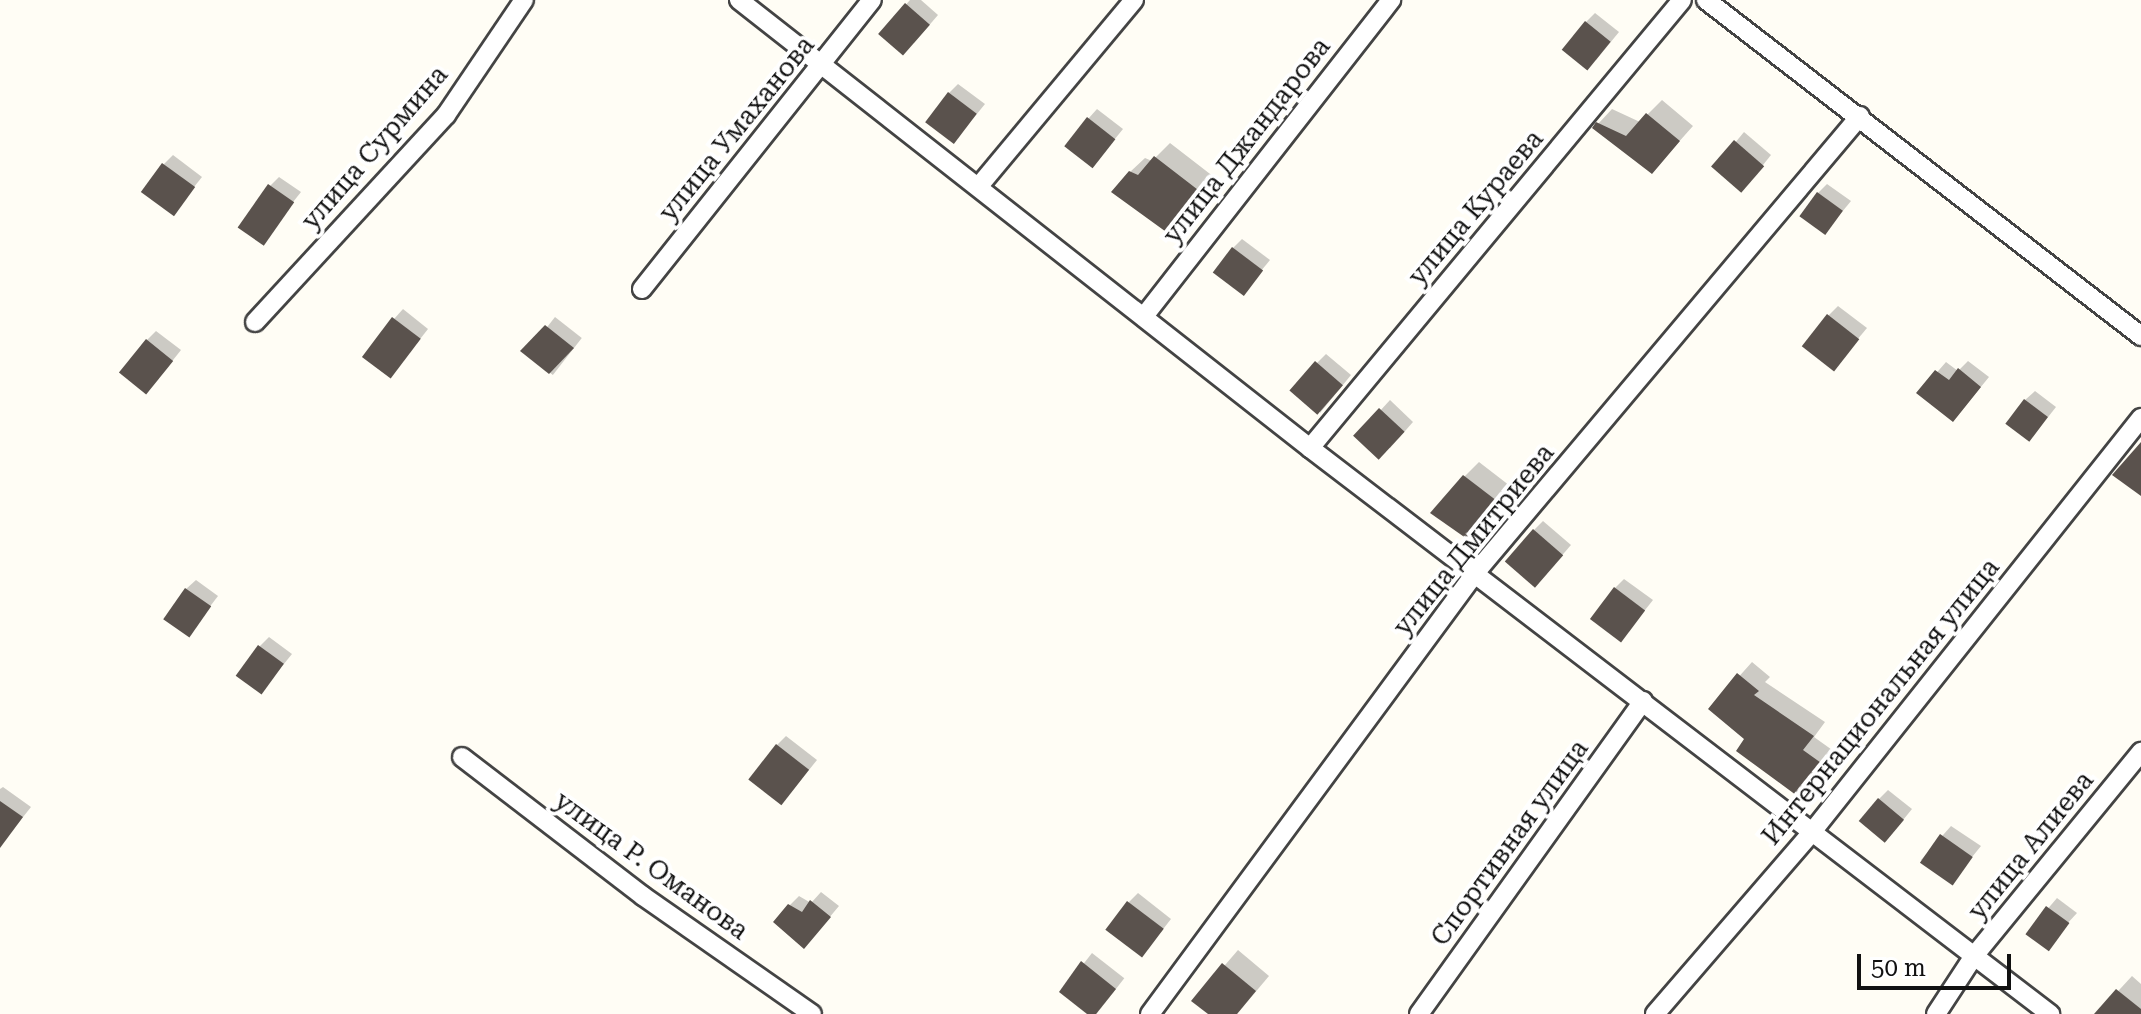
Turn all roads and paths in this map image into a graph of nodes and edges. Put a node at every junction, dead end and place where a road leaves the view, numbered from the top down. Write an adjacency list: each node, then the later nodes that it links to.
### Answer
1 (524, 0): 13 (street, улица Сурмина)
2 (739, 0): 8 (street)
3 (872, 0): 8 (street, улица Умаханова)
4 (1134, 0): 10 (street)
5 (1391, 0): 12 (street, улица Джандарова)
6 (1682, 0): 16 (street, улица Кураева)
7 (1706, 0): 9 (street)
8 (822, 65): 10 (street); 11 (street, улица Умаханова)
9 (1860, 116): 14 (street); 17 (street, улица Дмитриева)
10 (979, 186): 12 (street)
11 (642, 289)
12 (1145, 315): 16 (street)
13 (255, 322)
14 (2141, 336)
15 (2141, 418): 21 (street, Интернациональная улица)
16 (1310, 448): 17 (street)
17 (1476, 572): 18 (street); 24 (street, улица Дмитриева)
18 (1643, 701): 21 (street); 25 (street, Спортивная улица)
19 (2141, 752): 22 (street, улица Алиева)
20 (462, 757): 23 (street, улица Р. Оманова)
21 (1812, 832): 22 (street); 26 (street, Интернациональная улица)
22 (1974, 956): 27 (street, улица Алиева); 28 (street)
23 (812, 1014)
24 (1150, 1014)
25 (1419, 1014)
26 (1655, 1014)
27 (1936, 1014)
28 (2050, 1014)

